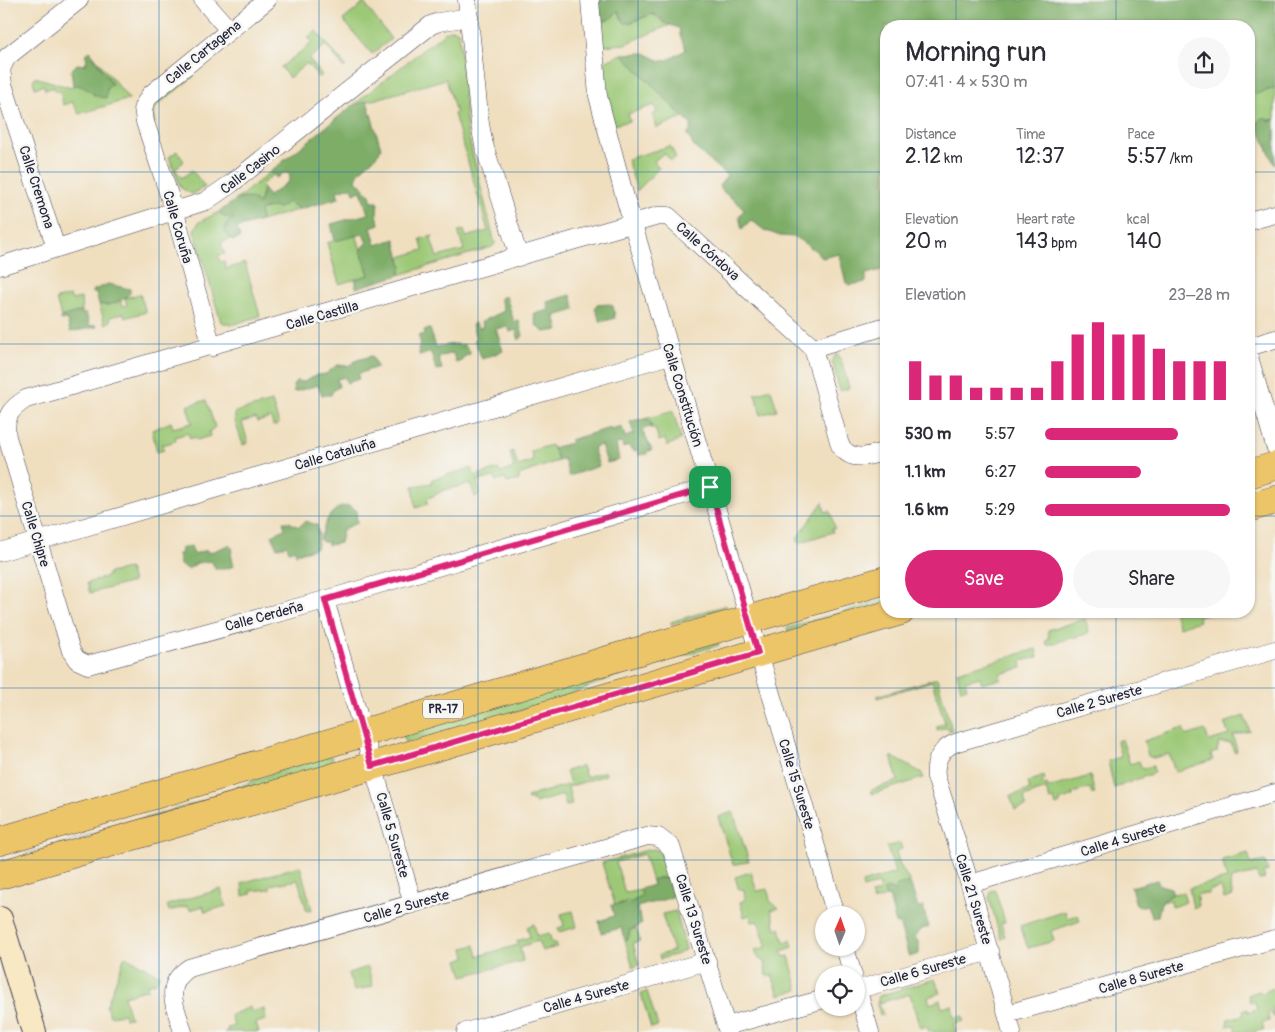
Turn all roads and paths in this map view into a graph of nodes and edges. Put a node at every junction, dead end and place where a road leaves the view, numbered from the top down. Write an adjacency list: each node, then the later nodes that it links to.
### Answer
1 (79, 0): 7 (street)
2 (203, 0): 6 (street)
3 (267, 0): 6 (street, Calle Cartagena)
4 (590, 0): 12 (street)
5 (468, 9): 9 (street, Calle Casino); 14 (street)
6 (229, 30): 8 (street, Calle Cartagena)
7 (1, 69): 13 (street, Calle Cremona)
8 (143, 107): 9 (street, Calle Coruña)
9 (175, 213): 13 (street, Calle Casino); 19 (street, Calle Coruña)
10 (1275, 214): 11 (street)
11 (1255, 220)
12 (632, 224): 14 (street, Calle Castilla); 20 (street, Calle Córdova); 21 (street, Calle Constitución)
13 (56, 248): 15 (street, Calle Casino)
14 (519, 257): 19 (street, Calle Castilla)
15 (0, 266)
16 (880, 328): 20 (street)
17 (1275, 339): 18 (street)
18 (1255, 345)
19 (212, 347): 23 (street, Calle Castilla)
20 (813, 348): 25 (street)
21 (670, 355): 28 (street, Calle Constitución); 31 (street, Calle Cataluña)
22 (1255, 378): 24 (street)
23 (13, 407): 31 (street, Calle Chipre)
24 (1275, 446)
25 (880, 453)
26 (1275, 466): 27 (main road)
27 (1255, 472)
28 (710, 487): 34 (street, Calle Cerdeña); 36 (street, Calle Constitución)
29 (1275, 500): 30 (main road)
30 (1255, 506)
31 (38, 541): 32 (street, Calle Cataluña); 39 (street, Calle Chipre)
32 (0, 552)
33 (880, 582): 36 (main road, PR-17)
34 (325, 600): 39 (street, Calle Cerdeña); 40 (street, Calle 5 Sureste)
35 (880, 617): 38 (main road, PR-17)
36 (749, 620): 38 (street, Calle Constitución); 40 (main road, PR-17)
37 (1275, 650): 42 (street, Calle 2 Sureste)
38 (758, 653): 41 (main road, PR-17); 49 (street, Calle 15 Sureste)
39 (77, 660)
40 (362, 732): 41 (street, Calle 5 Sureste); 45 (main road, PR-17)
41 (372, 766): 46 (main road, PR-17); 48 (street, Calle 5 Sureste)
42 (936, 767): 47 (street, Calle 21 Sureste)
43 (1275, 793): 47 (street, Calle 4 Sureste)
44 (632, 840): 48 (street, Calle 2 Sureste); 53 (street, Calle 13 Sureste)
45 (0, 841)
46 (0, 874)
47 (970, 884): 52 (street, Calle 21 Sureste)
48 (413, 904): 60 (street, Calle 2 Sureste)
49 (833, 906)
50 (0, 920): 59 (main road)
51 (1275, 939): 56 (street, Calle 8 Sureste)
52 (990, 951): 54 (street, Calle 6 Sureste); 56 (street, Calle 21 Sureste)
53 (707, 961): 58 (street, Calle 13 Sureste); 61 (street, Calle 4 Sureste)
54 (865, 983)
55 (815, 1002): 58 (street)
56 (1007, 1014): 63 (street, Calle 21 Sureste)
57 (865, 1015): 62 (street)
58 (727, 1029)
59 (34, 1032)
60 (183, 1032)
61 (466, 1032)
62 (870, 1032)
63 (1012, 1032)

